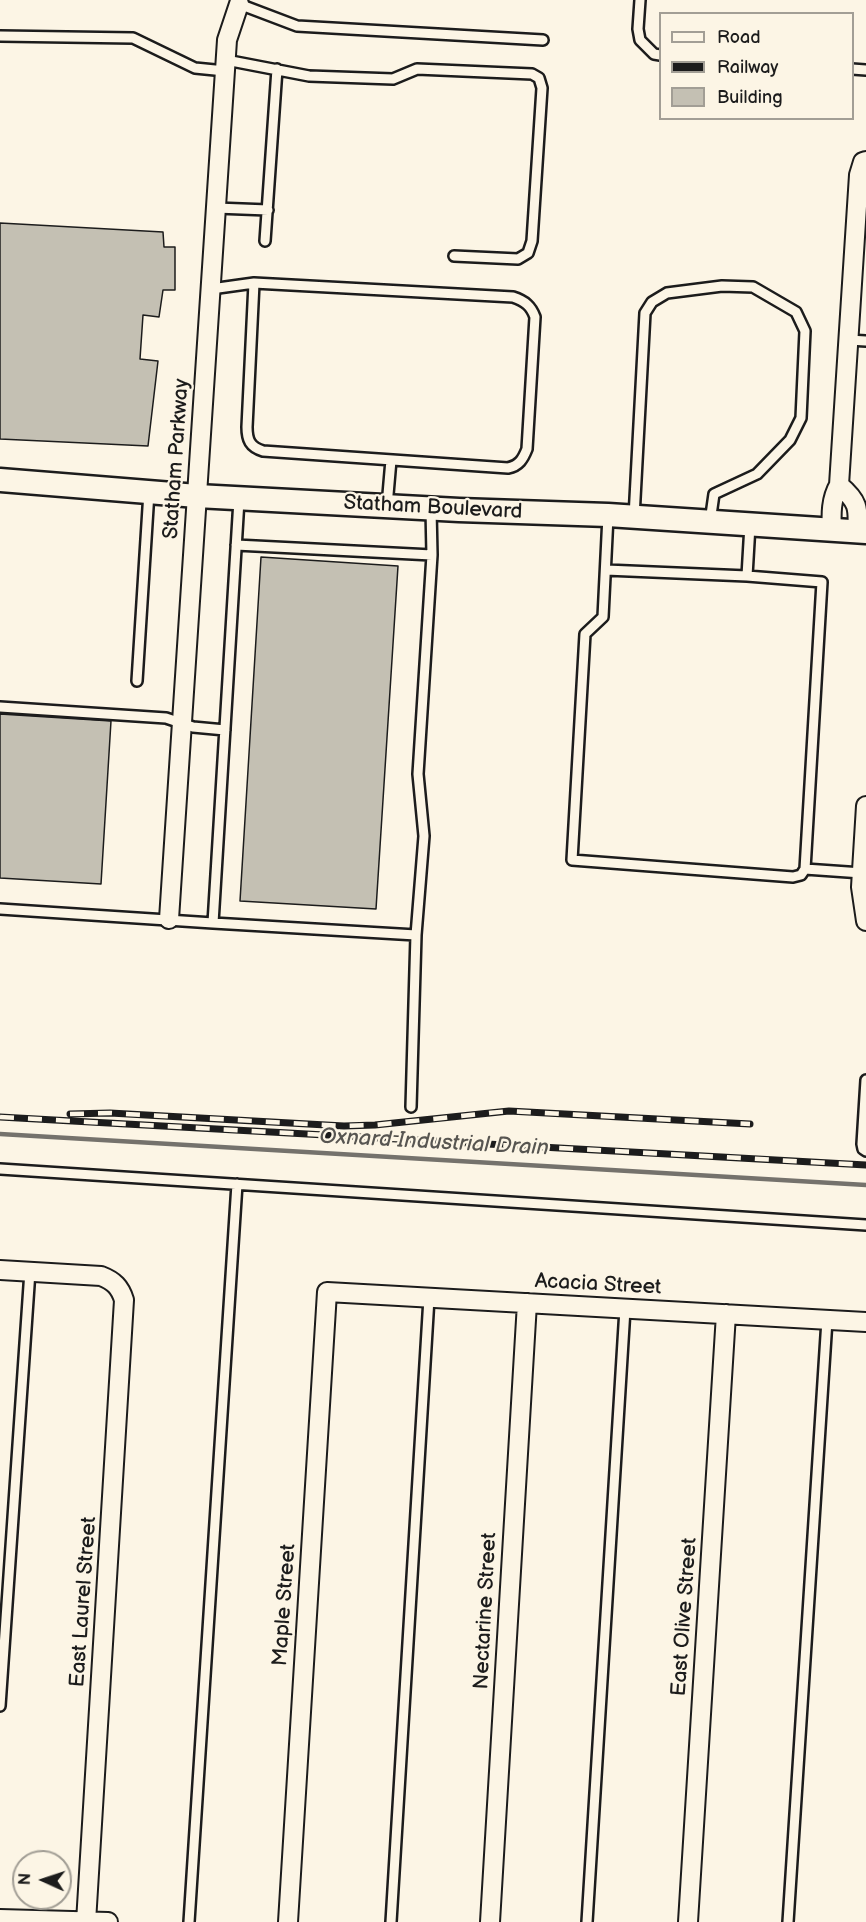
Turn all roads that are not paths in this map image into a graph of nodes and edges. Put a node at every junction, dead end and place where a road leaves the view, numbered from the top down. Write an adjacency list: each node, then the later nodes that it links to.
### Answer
1 (640, 0): 5 (lane)
2 (238, 2): 4 (lane); 6 (street, Statham Parkway)
3 (0, 36): 6 (lane)
4 (543, 40)
5 (659, 55)
6 (225, 65): 7 (lane); 9 (street, Statham Parkway)
7 (277, 69): 10 (lane); 12 (lane)
8 (866, 161): 15 (street)
9 (216, 208): 10 (lane); 14 (street, Statham Parkway)
10 (268, 210): 11 (lane)
11 (266, 241)
12 (454, 256)
13 (254, 283): 14 (lane); 16 (lane); 16 (lane)
14 (211, 289): 20 (street, Statham Parkway)
15 (857, 340): 18 (street)
16 (391, 460): 22 (lane)
17 (0, 480): 19 (street, Statham Boulevard)
18 (839, 485): 28 (street); 29 (street)
19 (149, 492): 20 (street, Statham Boulevard); 34 (lane)
20 (197, 496): 21 (street, Statham Boulevard); 36 (street, Statham Parkway)
21 (239, 497): 22 (street, Statham Boulevard); 30 (lane)
22 (387, 506): 23 (street, Statham Boulevard)
23 (431, 508): 24 (street, Statham Boulevard); 31 (lane)
24 (608, 515): 25 (street, Statham Boulevard); 32 (lane)
25 (634, 517): 26 (street, Statham Boulevard); 26 (lane)
26 (710, 522): 27 (street, Statham Boulevard)
27 (750, 524): 28 (street, Statham Boulevard); 33 (lane)
28 (832, 530): 29 (street, Statham Boulevard)
29 (862, 532)
30 (236, 545): 31 (lane); 37 (lane)
31 (432, 555): 45 (lane)
32 (606, 570): 33 (lane); 39 (lane)
33 (747, 576): 39 (lane)
34 (137, 681)
35 (0, 707): 36 (lane)
36 (182, 723): 37 (lane); 42 (street, Statham Parkway)
37 (225, 730): 44 (lane)
38 (866, 806): 40 (street)
39 (805, 869): 40 (lane)
40 (862, 873): 43 (street)
41 (0, 909): 42 (lane)
42 (169, 919): 44 (lane)
43 (866, 921)
44 (213, 923): 45 (lane)
45 (416, 935): 48 (lane)
46 (866, 1080): 47 (lane)
47 (865, 1106): 49 (lane)
48 (411, 1107)
49 (866, 1151)
50 (0, 1169): 51 (lane)
51 (237, 1184): 52 (lane); 66 (lane)
52 (866, 1225)
53 (0, 1270): 54 (street)
54 (30, 1271): 62 (lane); 64 (street, East Laurel Street)
55 (327, 1292): 56 (street, Acacia Street); 67 (street, Maple Street)
56 (429, 1298): 57 (street, Acacia Street); 68 (lane)
57 (526, 1303): 58 (street, Acacia Street); 69 (street, Nectarine Street)
58 (625, 1309): 59 (street, Acacia Street); 70 (lane)
59 (726, 1314): 60 (street, Acacia Street); 71 (street, East Olive Street)
60 (827, 1320): 61 (street, Acacia Street); 72 (lane)
61 (866, 1322)
62 (0, 1706)
63 (0, 1919): 64 (street)
64 (86, 1921): 65 (street)
65 (108, 1922)
66 (189, 1922)
67 (288, 1922)
68 (390, 1922)
69 (490, 1922)
70 (587, 1922)
71 (688, 1922)
72 (788, 1922)

